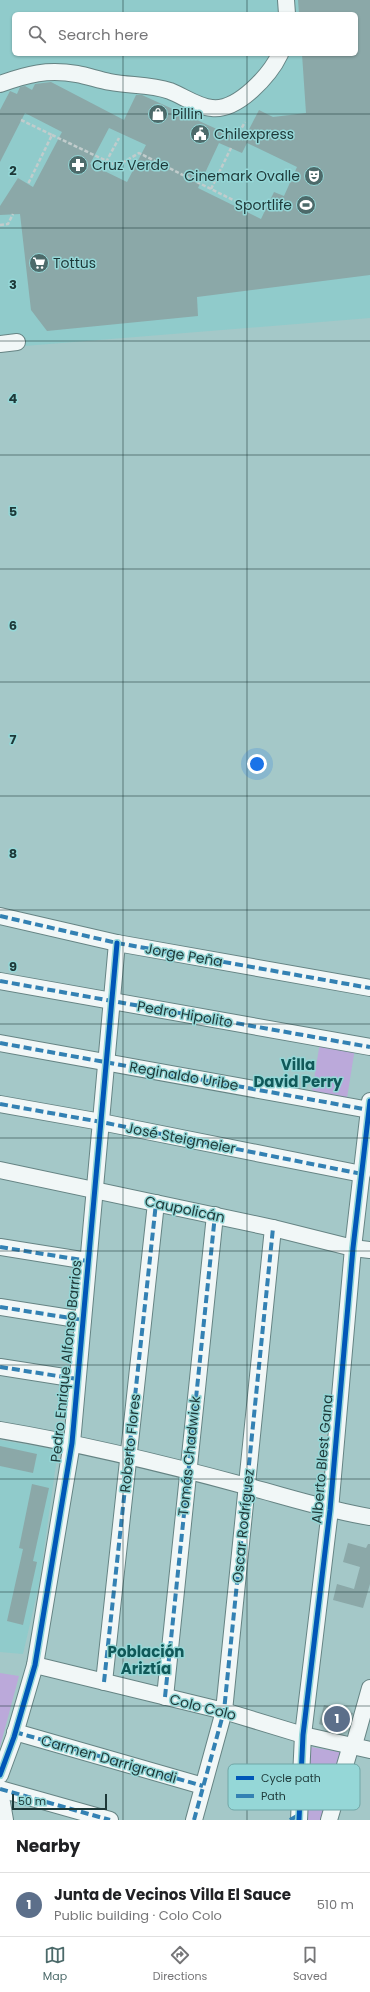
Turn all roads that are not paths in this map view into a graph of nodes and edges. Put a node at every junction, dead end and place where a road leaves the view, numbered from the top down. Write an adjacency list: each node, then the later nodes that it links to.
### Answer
1 (286, 0): 2 (street)
2 (287, 12)
3 (279, 56): 4 (street)
4 (0, 84)
5 (16, 342): 6 (street)
6 (0, 344)
7 (0, 916): 8 (street, Jorge Peña)
8 (118, 943): 10 (street, Jorge Peña); 11 (street, Pedro Enrique Alfonso Barrios)
9 (0, 981): 11 (street, Pedro Hipolito)
10 (370, 988)
11 (112, 1000): 13 (street, Pedro Hipolito); 14 (street, Pedro Enrique Alfonso Barrios)
12 (0, 1043): 14 (street, Reginaldo Uribe)
13 (370, 1047)
14 (106, 1061): 16 (street, Reginaldo Uribe); 17 (street, Pedro Enrique Alfonso Barrios)
15 (0, 1104): 17 (street, José Steigmeier)
16 (369, 1105): 19 (street, Alberto Blest Gana)
17 (101, 1122): 19 (street, José Steigmeier); 20 (street, Pedro Enrique Alfonso Barrios)
18 (0, 1170): 20 (street, Caupolicán)
19 (362, 1174): 25 (street, Alberto Blest Gana)
20 (94, 1190): 21 (street, Caupolicán); 27 (street, Pedro Enrique Alfonso Barrios)
21 (156, 1203): 22 (street, Caupolicán); 34 (street, Roberto Flores)
22 (215, 1215): 23 (street, Caupolicán); 35 (street, Tomás Chadwick)
23 (273, 1228): 25 (street, Caupolicán); 36 (street, Oscar Rodríguez)
24 (0, 1247): 27 (street)
25 (353, 1248): 26 (street, Caupolicán); 37 (street, Alberto Blest Gana)
26 (370, 1250)
27 (88, 1261): 29 (street, Pedro Enrique Alfonso Barrios)
28 (0, 1307): 29 (street)
29 (83, 1320): 31 (street, Pedro Enrique Alfonso Barrios)
30 (0, 1367): 31 (street)
31 (78, 1379): 33 (street, Pedro Enrique Alfonso Barrios)
32 (0, 1430): 33 (street)
33 (72, 1443): 34 (street); 39 (street, Pedro Enrique Alfonso Barrios)
34 (129, 1457): 35 (street); 40 (street, Roberto Flores)
35 (187, 1471): 36 (street); 42 (street, Tomás Chadwick)
36 (247, 1486): 37 (street); 43 (street, Oscar Rodríguez)
37 (330, 1510): 38 (street); 45 (street, Alberto Blest Gana)
38 (370, 1517)
39 (35, 1665): 40 (street, Colo Colo); 44 (street, Pedro Enrique Alfonso Barrios)
40 (104, 1682): 42 (street, Colo Colo)
41 (370, 1688): 46 (street)
42 (165, 1697): 43 (street, Colo Colo)
43 (224, 1711): 45 (street, Colo Colo); 51 (street, Oscar Rodríguez)
44 (15, 1732): 50 (street, Pedro Enrique Alfonso Barrios); 51 (street, Carmen Darrigrandi)
45 (303, 1735): 46 (street, Colo Colo); 48 (street, Alberto Blest Gana)
46 (352, 1745): 47 (street, Colo Colo); 49 (street)
47 (370, 1750)
48 (301, 1764)
49 (346, 1764)
50 (0, 1775)
51 (203, 1786): 56 (street, Oscar Rodríguez)
52 (0, 1790): 54 (street); 55 (street)
53 (332, 1810): 57 (street)
54 (5, 1820)
55 (110, 1820)
56 (194, 1820)
57 (329, 1820)

